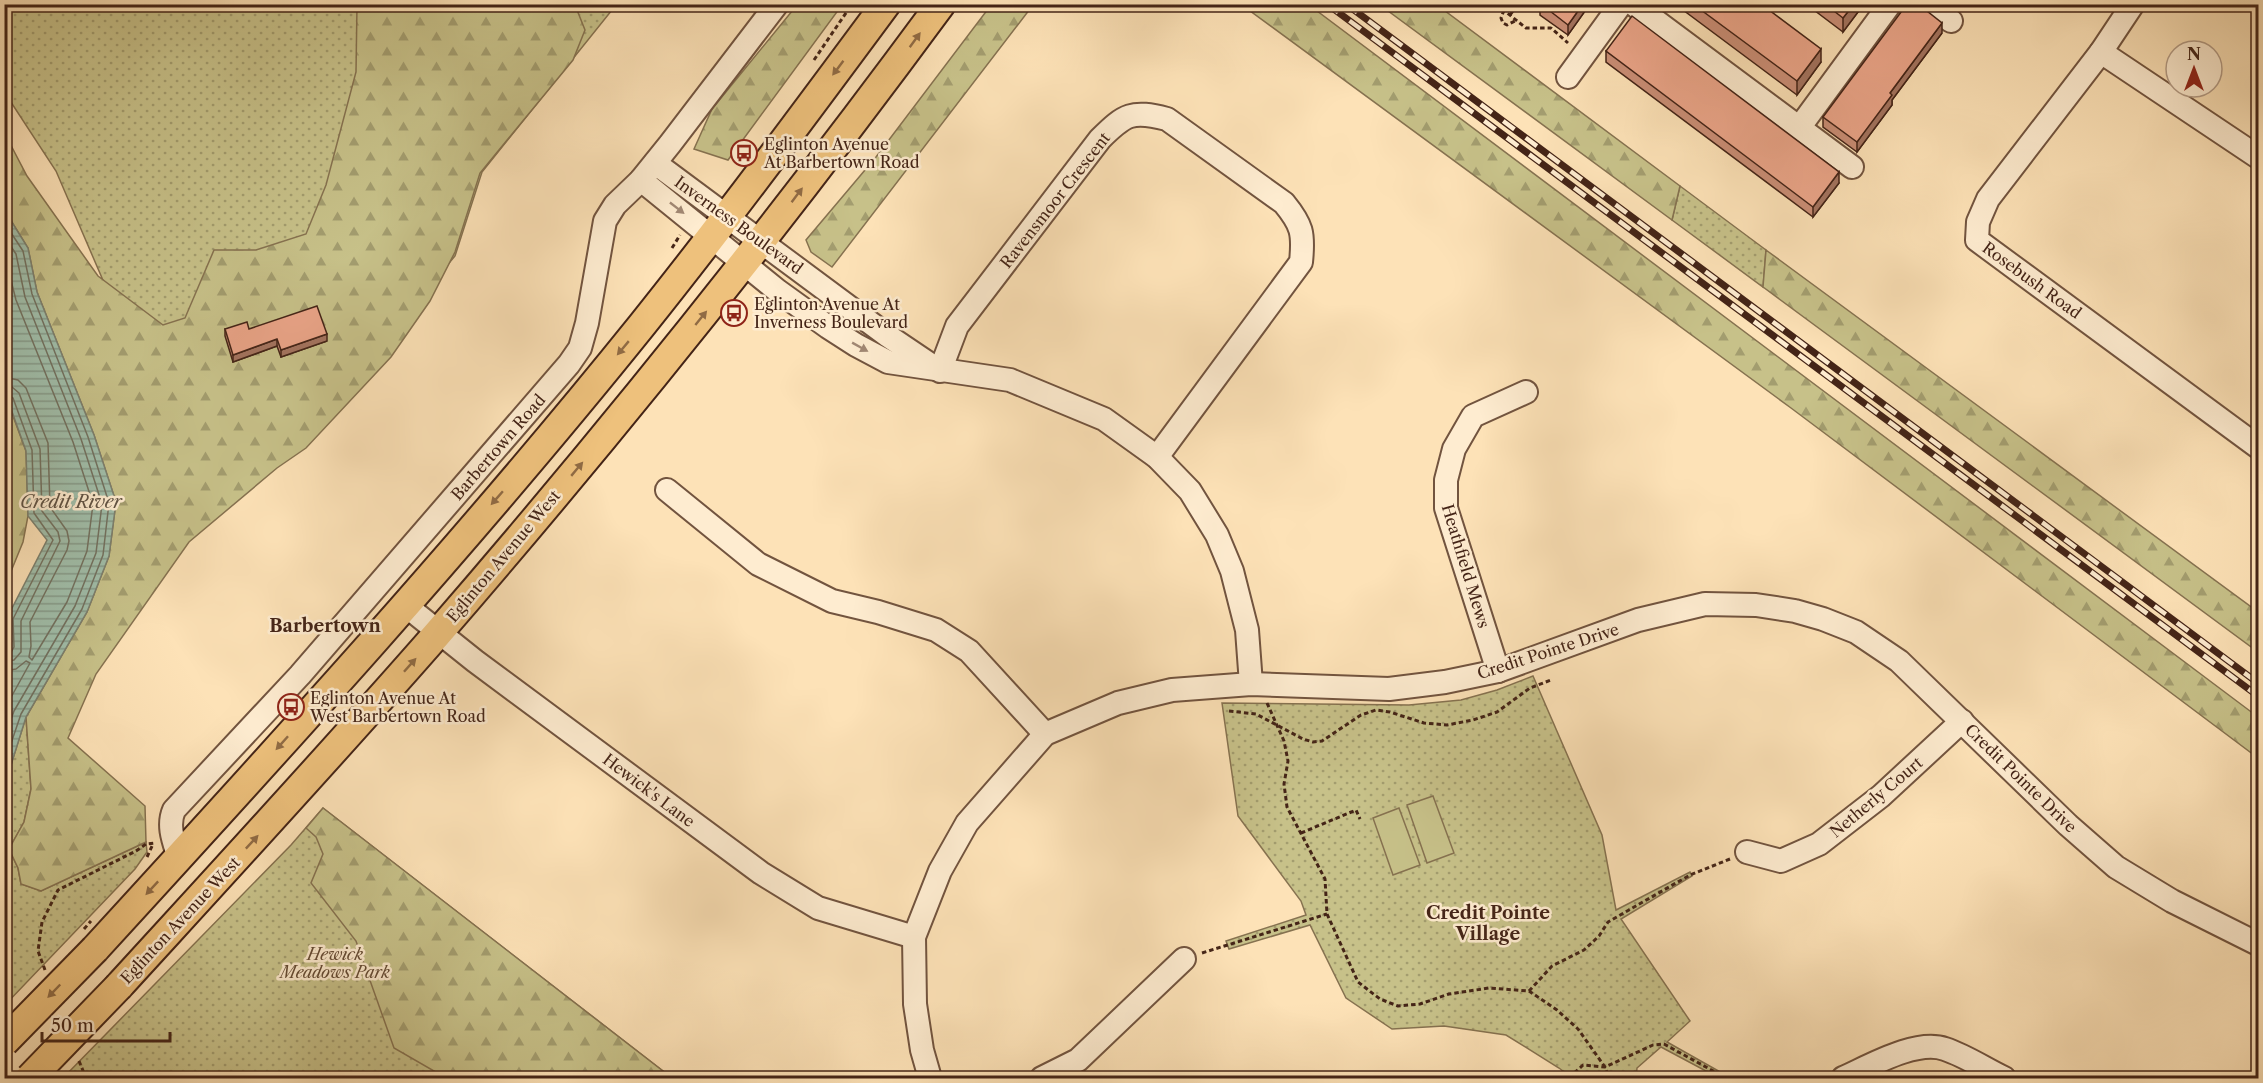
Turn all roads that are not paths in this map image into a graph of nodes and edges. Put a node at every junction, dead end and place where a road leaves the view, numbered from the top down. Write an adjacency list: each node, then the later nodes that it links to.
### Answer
1 (777, 4): 14 (street, Barbertown Road)
2 (886, 4): 17 (main road, one-way to 17)
3 (941, 4): 18 (main road, Eglinton Avenue West, one-way to 3)
4 (1621, 4): 11 (street)
5 (1634, 4): 12 (street)
6 (1890, 4): 12 (street)
7 (1927, 4): 9 (street)
8 (2133, 4): 10 (street, Rosebush Road)
9 (1951, 21)
10 (2101, 52): 13 (street); 21 (street, Rosebush Road)
11 (1568, 77)
12 (1799, 128): 15 (street)
13 (2259, 157)
14 (655, 163): 16 (street, Barbertown Road); 17 (street, Inverness Boulevard)
15 (1852, 167)
16 (641, 180): 17 (street, Inverness Boulevard, one-way to 17); 31 (street, Barbertown Road)
17 (720, 227): 18 (street, Inverness Boulevard); 24 (main road, one-way to 24)
18 (753, 252): 19 (street, Inverness Boulevard); 19 (street, Inverness Boulevard, one-way to 19); 25 (main road, Eglinton Avenue West, one-way to 18)
19 (940, 371): 22 (street, Inverness Boulevard); 22 (street, Ravensmoor Crescent)
20 (1526, 392): 26 (street, Heathfield Mews)
21 (2259, 447)
22 (1157, 457): 27 (street, Inverness Boulevard)
23 (666, 490): 29 (street)
24 (405, 605): 25 (street, Hewick's Lane); 31 (main road, one-way to 31)
25 (439, 632): 32 (street, Hewick's Lane); 36 (main road, Eglinton Avenue West, one-way to 25, bridge)
26 (1498, 671): 27 (street, Credit Pointe Drive); 28 (street, Credit Pointe Drive)
27 (1258, 691): 29 (street, Credit Pointe Drive)
28 (1962, 721): 30 (street, Netherly Court); 33 (street, Credit Pointe Drive)
29 (1045, 735): 32 (street, Credit Pointe Drive)
30 (1747, 852)
31 (179, 858): 35 (main road, one-way to 35, bridge)
32 (914, 937): 37 (street, Credit Pointe Drive)
33 (2259, 944)
34 (1184, 959): 38 (street)
35 (4, 1042)
36 (30, 1078)
37 (930, 1078)
38 (1042, 1078)
39 (1844, 1078): 40 (street)
40 (2004, 1078)

